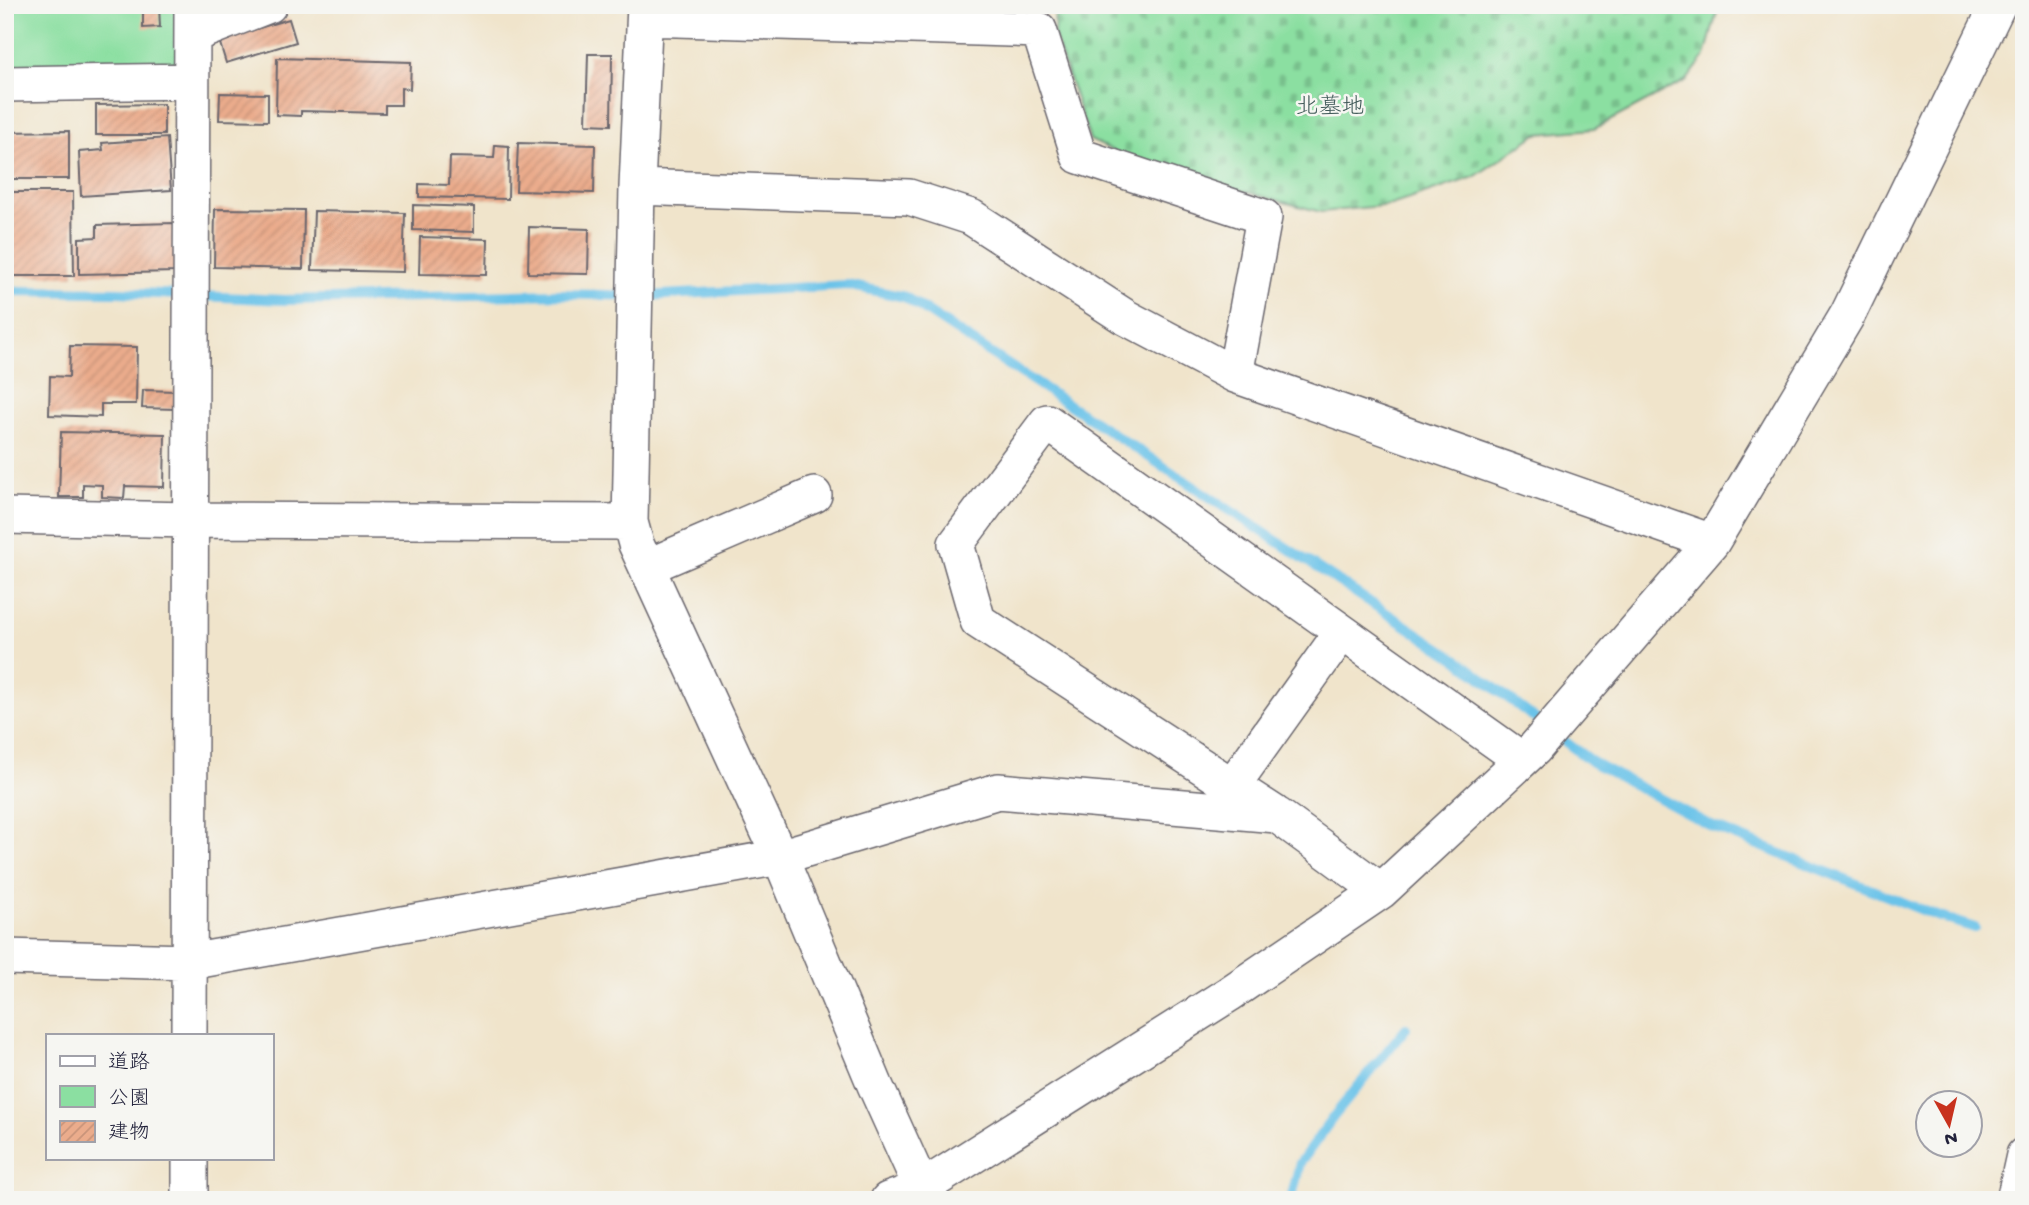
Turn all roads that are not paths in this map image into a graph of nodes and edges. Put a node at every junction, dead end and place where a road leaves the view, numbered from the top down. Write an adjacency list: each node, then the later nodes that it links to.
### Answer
1 (269, 5): 4 (street)
2 (1997, 5): 13 (street)
3 (645, 12): 7 (street); 8 (street)
4 (192, 20): 5 (street)
5 (191, 81): 6 (street); 11 (street)
6 (5, 84)
7 (637, 187): 8 (street); 12 (street)
8 (1235, 375): 13 (street)
9 (814, 495): 14 (street)
10 (5, 516): 11 (street)
11 (190, 520): 12 (street); 22 (street)
12 (630, 522): 14 (street)
13 (1712, 542): 16 (street)
14 (647, 567): 19 (street)
15 (1342, 632): 16 (street); 17 (street); 17 (street)
16 (1528, 755): 20 (street)
17 (1232, 786): 18 (street)
18 (1277, 815): 19 (street); 20 (street)
19 (780, 858): 22 (street); 26 (street)
20 (1381, 891): 26 (street)
21 (5, 957): 22 (street)
22 (189, 962): 23 (street)
23 (189, 1034)
24 (2024, 1155): 29 (street)
25 (190, 1160): 27 (street)
26 (924, 1194): 28 (street)
27 (190, 1200)
28 (888, 1200)
29 (2014, 1200)

